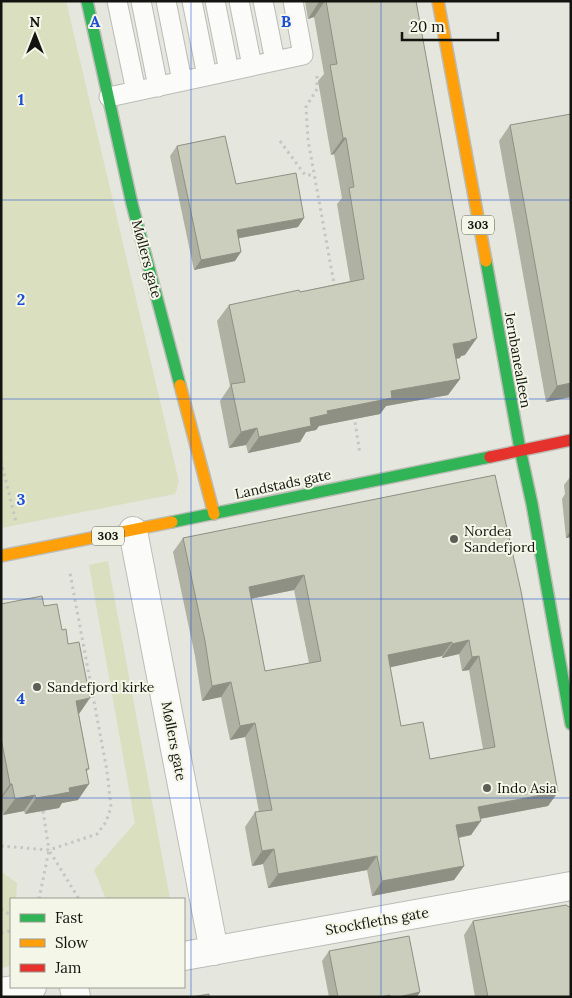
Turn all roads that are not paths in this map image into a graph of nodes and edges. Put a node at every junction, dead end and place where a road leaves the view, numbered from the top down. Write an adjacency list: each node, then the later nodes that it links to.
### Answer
1 (87, 1): 18 (main road, Møllers gate)
2 (118, 1): 17 (lane)
3 (141, 1): 16 (lane)
4 (166, 1): 15 (lane)
5 (192, 1): 14 (lane)
6 (215, 1): 13 (lane)
7 (239, 1): 12 (lane)
8 (263, 1): 11 (lane)
9 (293, 1): 11 (lane)
10 (438, 1): 20 (main road, Jernbanealleen / 303)
11 (275, 61): 12 (lane)
12 (252, 66): 13 (lane)
13 (229, 71): 14 (lane)
14 (207, 76): 15 (lane)
15 (182, 81): 16 (lane)
16 (158, 87): 17 (lane)
17 (136, 91): 18 (lane)
18 (109, 97): 21 (main road, Møllers gate)
19 (571, 440): 20 (main road, Landstads gate / 303)
20 (520, 449): 21 (main road, Landstads gate / 303); 24 (main road, Jernbanealleen)
21 (214, 514): 22 (main road, Landstads gate / 303)
22 (133, 531): 23 (main road, Landstads gate / 303); 26 (street, Møllers gate)
23 (1, 556)
24 (571, 724)
25 (571, 886): 26 (street, Stockfleths gate)
26 (214, 951): 27 (street, Stockfleths gate)
27 (185, 956)
28 (26, 988): 29 (street)
29 (1, 992)

